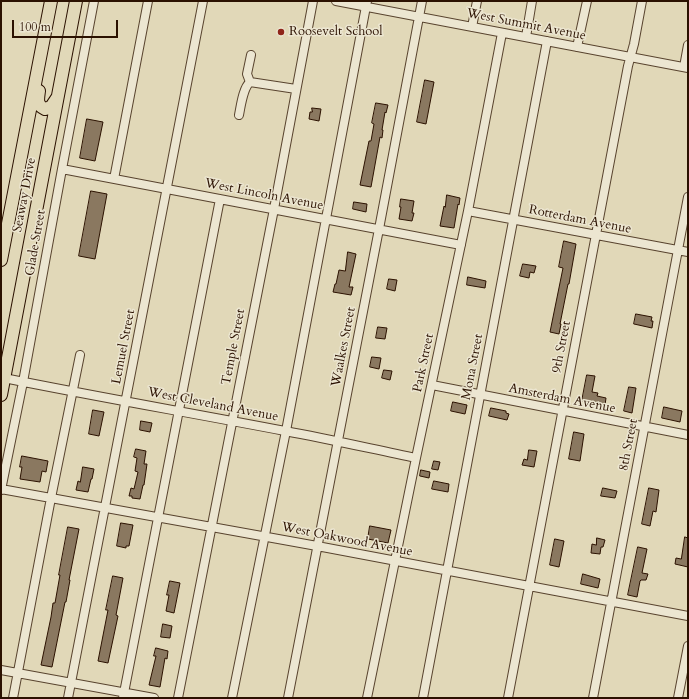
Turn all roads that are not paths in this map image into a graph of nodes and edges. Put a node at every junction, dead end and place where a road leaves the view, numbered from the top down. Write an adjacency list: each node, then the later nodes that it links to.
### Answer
1 (51, 1): 45 (highway, Seaway Drive)
2 (56, 1): 29 (highway)
3 (71, 1): 25 (highway)
4 (76, 1): 25 (highway, Seaway Drive)
5 (94, 1): 31 (street, Glade Street)
6 (148, 1): 32 (street)
7 (203, 1): 33 (street, Lemuel Street)
8 (313, 1): 28 (street, Temple Street)
9 (336, 1): 15 (street, West Summit Avenue)
10 (422, 1): 16 (street, Waalkes Street)
11 (477, 1): 17 (street)
12 (532, 1): 19 (street)
13 (587, 1): 22 (street)
14 (642, 1): 24 (street, 9th Street)
15 (366, 4): 16 (street, West Summit Avenue); 38 (street)
16 (419, 17): 17 (street, West Summit Avenue); 40 (street, Waalkes Street)
17 (472, 27): 18 (street, West Summit Avenue)
18 (502, 33): 19 (street, West Summit Avenue); 37 (street, Park Street)
19 (526, 37): 20 (street, West Summit Avenue)
20 (547, 41): 22 (street, West Summit Avenue); 39 (street, Mona Street)
21 (688, 45): 26 (street)
22 (577, 47): 24 (street, West Summit Avenue)
23 (251, 55): 27 (street)
24 (630, 57): 26 (street, West Summit Avenue); 41 (street, 9th Street)
25 (64, 60): 29 (highway, Seaway Drive)
26 (686, 67)
27 (250, 82): 28 (street); 30 (street)
28 (296, 89): 36 (street, Temple Street)
29 (57, 97): 47 (highway, Seaway Drive)
30 (239, 115)
31 (62, 169): 32 (street, West Lincoln Avenue); 48 (street, Glade Street)
32 (114, 179): 33 (street, West Lincoln Avenue)
33 (166, 189): 35 (street, West Lincoln Avenue); 53 (street, Lemuel Street)
34 (688, 197): 43 (street, 8th Street)
35 (220, 199): 36 (street, West Lincoln Avenue); 54 (street)
36 (274, 209): 38 (street, West Lincoln Avenue); 56 (street, Temple Street)
37 (468, 211): 39 (street, Rotterdam Avenue); 42 (street, Park Street)
38 (326, 219): 40 (street, West Lincoln Avenue); 58 (street)
39 (513, 219): 41 (street, Rotterdam Avenue); 52 (street, Mona Street)
40 (379, 229): 42 (street, West Lincoln Avenue); 60 (street, Waalkes Street)
41 (596, 235): 43 (street, Rotterdam Avenue); 55 (street, 9th Street)
42 (460, 245): 49 (street, Park Street)
43 (678, 250): 44 (street, Rotterdam Avenue); 57 (street, 8th Street)
44 (688, 252)
45 (1, 260)
46 (80, 354): 50 (street)
47 (4, 378): 48 (street, West Cleveland Avenue); 51 (highway, Seaway Drive)
48 (23, 382): 50 (street, West Cleveland Avenue); 62 (street, Glade Street)
49 (432, 385): 52 (street, Amsterdam Avenue); 61 (street, Park Street)
50 (73, 392): 53 (street, West Cleveland Avenue); 63 (street)
51 (1, 395)
52 (480, 395): 55 (street, Amsterdam Avenue); 70 (street, Mona Street)
53 (126, 401): 54 (street, West Cleveland Avenue); 64 (street, Lemuel Street)
54 (179, 411): 56 (street, West Cleveland Avenue); 65 (street)
55 (563, 411): 57 (street, Amsterdam Avenue); 71 (street, 9th Street)
56 (232, 421): 58 (street, West Cleveland Avenue); 66 (street, Temple Street)
57 (644, 427): 59 (street, Amsterdam Avenue); 72 (street, 8th Street)
58 (286, 431): 60 (street, West Cleveland Avenue); 67 (street)
59 (688, 434)
60 (338, 442): 61 (street, West Cleveland Avenue); 68 (street, Waalkes Street)
61 (416, 458): 69 (street, Park Street)
62 (1, 489): 63 (street, West Oakwood Avenue)
63 (51, 498): 64 (street, West Oakwood Avenue); 76 (street)
64 (105, 507): 65 (street, West Oakwood Avenue); 77 (street, Lemuel Street)
65 (158, 517): 66 (street, West Oakwood Avenue); 78 (street)
66 (211, 527): 67 (street, West Oakwood Avenue); 82 (street, Temple Street)
67 (264, 536): 68 (street, West Oakwood Avenue); 83 (street)
68 (317, 546): 69 (street, West Oakwood Avenue); 84 (street, Waalkes Street)
69 (396, 561): 70 (street, West Oakwood Avenue); 85 (street, Park Street)
70 (446, 571): 71 (street, West Oakwood Avenue); 86 (street, Mona Street)
71 (530, 586): 72 (street, West Oakwood Avenue); 87 (street, 9th Street)
72 (612, 602): 73 (street, West Oakwood Avenue); 88 (street, 8th Street)
73 (688, 616)
74 (688, 646): 89 (street)
75 (1, 670): 76 (street)
76 (18, 673): 77 (street); 79 (street)
77 (71, 683): 78 (street); 80 (street, Lemuel Street)
78 (124, 695): 81 (street)
79 (13, 698)
80 (68, 698)
81 (154, 698)
82 (178, 698)
83 (232, 698)
84 (288, 698)
85 (367, 698)
86 (423, 698)
87 (508, 698)
88 (593, 698)
89 (678, 698)

